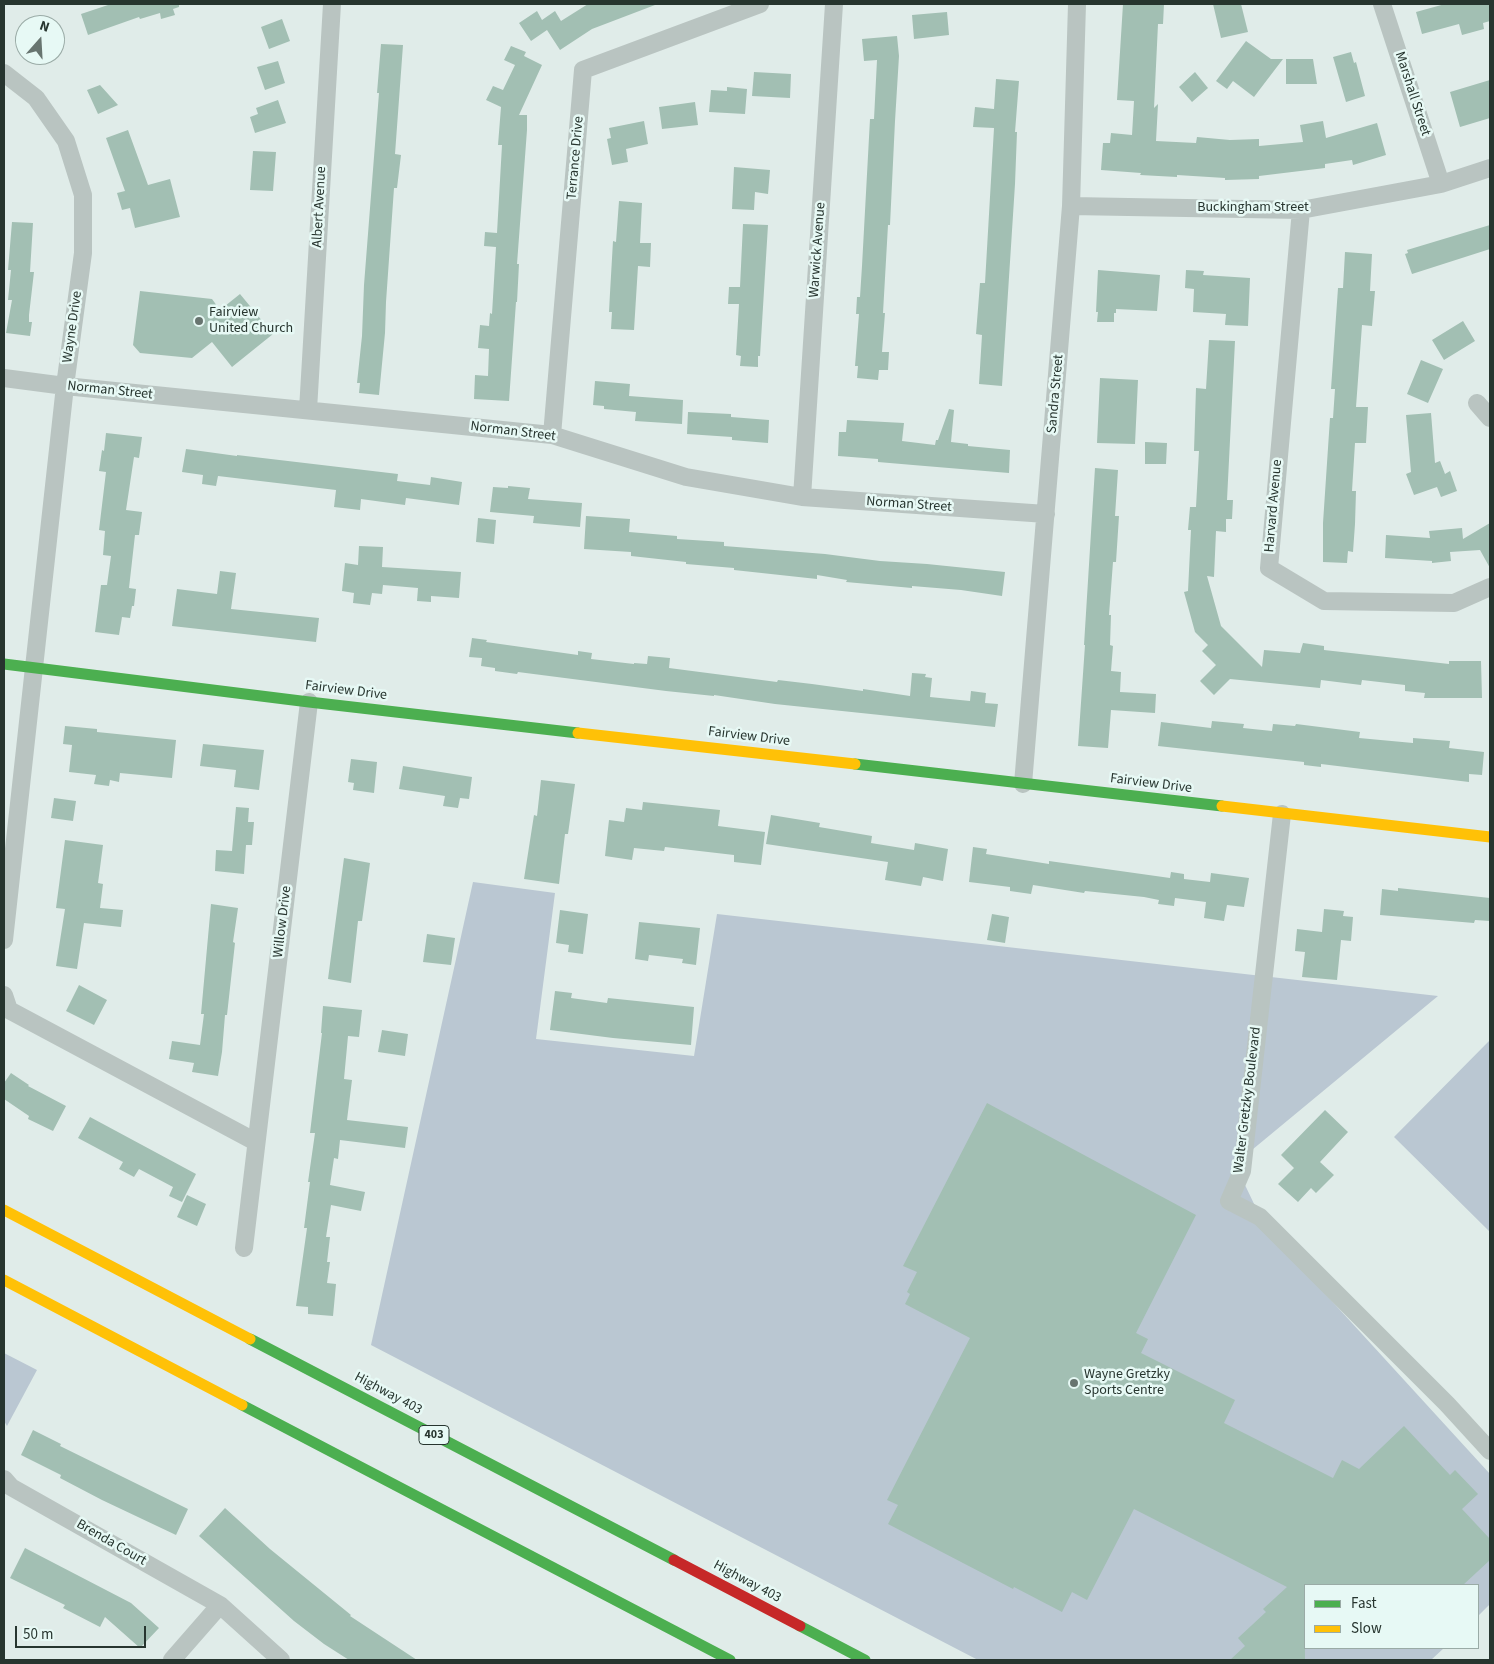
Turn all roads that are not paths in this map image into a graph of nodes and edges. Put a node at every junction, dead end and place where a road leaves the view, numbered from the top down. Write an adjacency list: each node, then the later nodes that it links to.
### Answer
1 (332, 4): 14 (street, Albert Avenue)
2 (760, 4): 16 (street, Terrance Drive)
3 (834, 4): 17 (street, Warwick Avenue)
4 (1077, 4): 9 (street, Sandra Street)
5 (1382, 4): 8 (street, Marshall Street)
6 (4, 73): 12 (street, Wayne Drive)
7 (1490, 168): 8 (street, Buckingham Street)
8 (1441, 184): 10 (street, Buckingham Street)
9 (1071, 206): 10 (street, Buckingham Street); 18 (street, Sandra Street)
10 (1301, 210): 19 (street, Harvard Avenue)
11 (4, 378): 12 (street, Norman Street)
12 (65, 386): 14 (street, Norman Street); 21 (street, Wayne Drive)
13 (1477, 403): 15 (street)
14 (308, 410): 16 (street, Norman Street)
15 (1490, 418)
16 (552, 435): 17 (street, Norman Street)
17 (802, 497): 18 (street, Norman Street)
18 (1046, 514): 23 (street, Sandra Street)
19 (1490, 587)
20 (4, 664): 21 (main road, Fairview Drive)
21 (34, 667): 22 (main road, Fairview Drive); 26 (street)
22 (310, 702): 23 (main road, Fairview Drive); 28 (street, Willow Drive)
23 (1023, 784): 24 (main road, Fairview Drive)
24 (1282, 814): 25 (main road, Fairview Drive); 32 (street, Walter Gretzky Boulevard)
25 (1490, 837)
26 (4, 940)
27 (4, 995): 28 (street)
28 (256, 1142): 30 (street, Willow Drive)
29 (4, 1210): 38 (main road, Highway 403 / 403)
30 (244, 1248)
31 (4, 1280): 37 (main road)
32 (1490, 1452)
33 (4, 1479): 34 (street, Brenda Court)
34 (220, 1605): 35 (street); 36 (street, Brenda Court)
35 (172, 1660)
36 (281, 1660)
37 (730, 1660)
38 (865, 1660)

